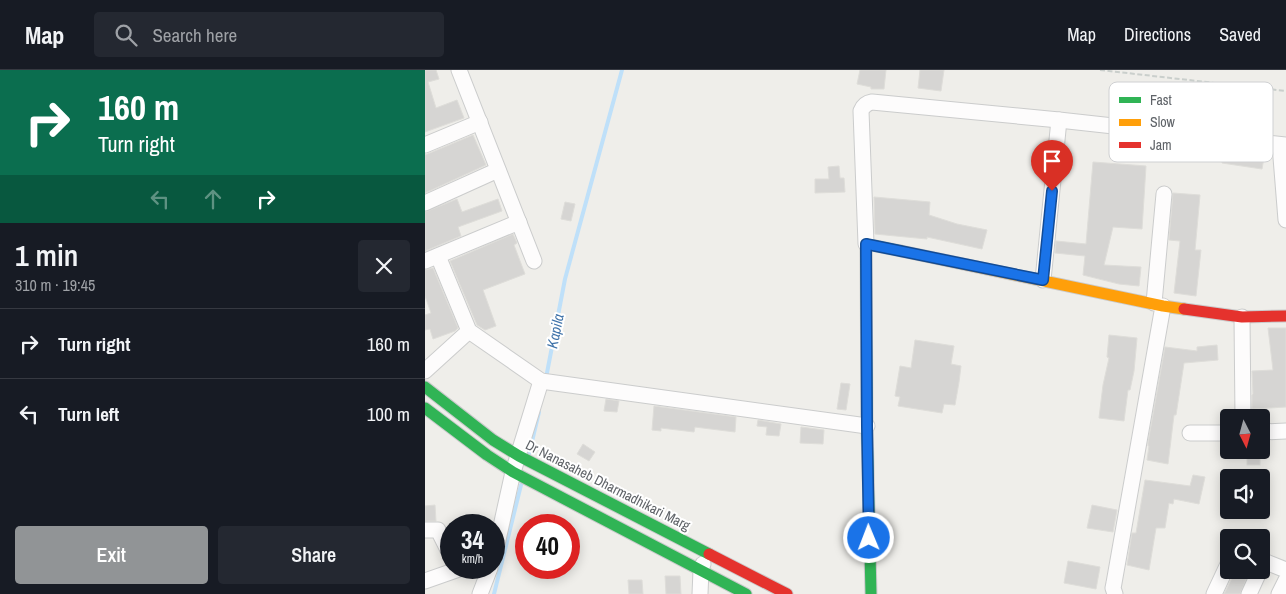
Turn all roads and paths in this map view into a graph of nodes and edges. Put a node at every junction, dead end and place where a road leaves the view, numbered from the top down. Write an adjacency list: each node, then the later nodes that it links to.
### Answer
1 (459, 70): 7 (street)
2 (1100, 70): 3 (path)
3 (1206, 82)
4 (1273, 90): 5 (path)
5 (1286, 91)
6 (1059, 120): 8 (street); 16 (street); 19 (street)
7 (480, 122): 9 (street); 11 (street)
8 (1109, 126)
9 (425, 145)
10 (1283, 145): 14 (street)
11 (498, 170): 13 (street); 15 (street)
12 (1164, 194): 20 (street)
13 (425, 203)
14 (1286, 220)
15 (519, 222): 17 (street); 18 (street)
16 (866, 244): 19 (main road); 29 (main road)
17 (431, 259): 23 (street)
18 (534, 260)
19 (1043, 280): 20 (main road)
20 (1158, 304): 22 (main road); 54 (street)
21 (1286, 316): 22 (main road)
22 (1242, 317): 28 (street)
23 (469, 331): 24 (street); 25 (street)
24 (425, 371)
25 (541, 381): 29 (street); 34 (street)
26 (425, 387): 34 (main road, Dr Nanasaheb Dharmadhikari Marg)
27 (425, 408): 35 (main road)
28 (1243, 409)
29 (867, 426): 53 (main road)
30 (1286, 431): 31 (street)
31 (1270, 432)
32 (1220, 433): 33 (street)
33 (1190, 434)
34 (519, 456): 35 (street); 39 (main road, Dr Nanasaheb Dharmadhikari Marg)
35 (513, 472): 36 (street); 41 (main road)
36 (503, 514)
37 (425, 530): 38 (street)
38 (440, 534)
39 (708, 553): 41 (street); 52 (main road, Dr Nanasaheb Dharmadhikari Marg)
40 (1270, 567): 42 (street)
41 (701, 570): 50 (street); 51 (main road)
42 (1286, 570)
43 (440, 574): 48 (street)
44 (486, 579): 49 (street)
45 (1221, 579): 55 (street)
46 (1256, 579): 56 (street)
47 (1286, 580): 57 (street)
48 (425, 581)
49 (480, 594)
50 (700, 594)
51 (746, 594)
52 (787, 594)
53 (871, 594)
54 (1115, 594)
55 (1214, 594)
56 (1249, 594)
57 (1279, 594)

